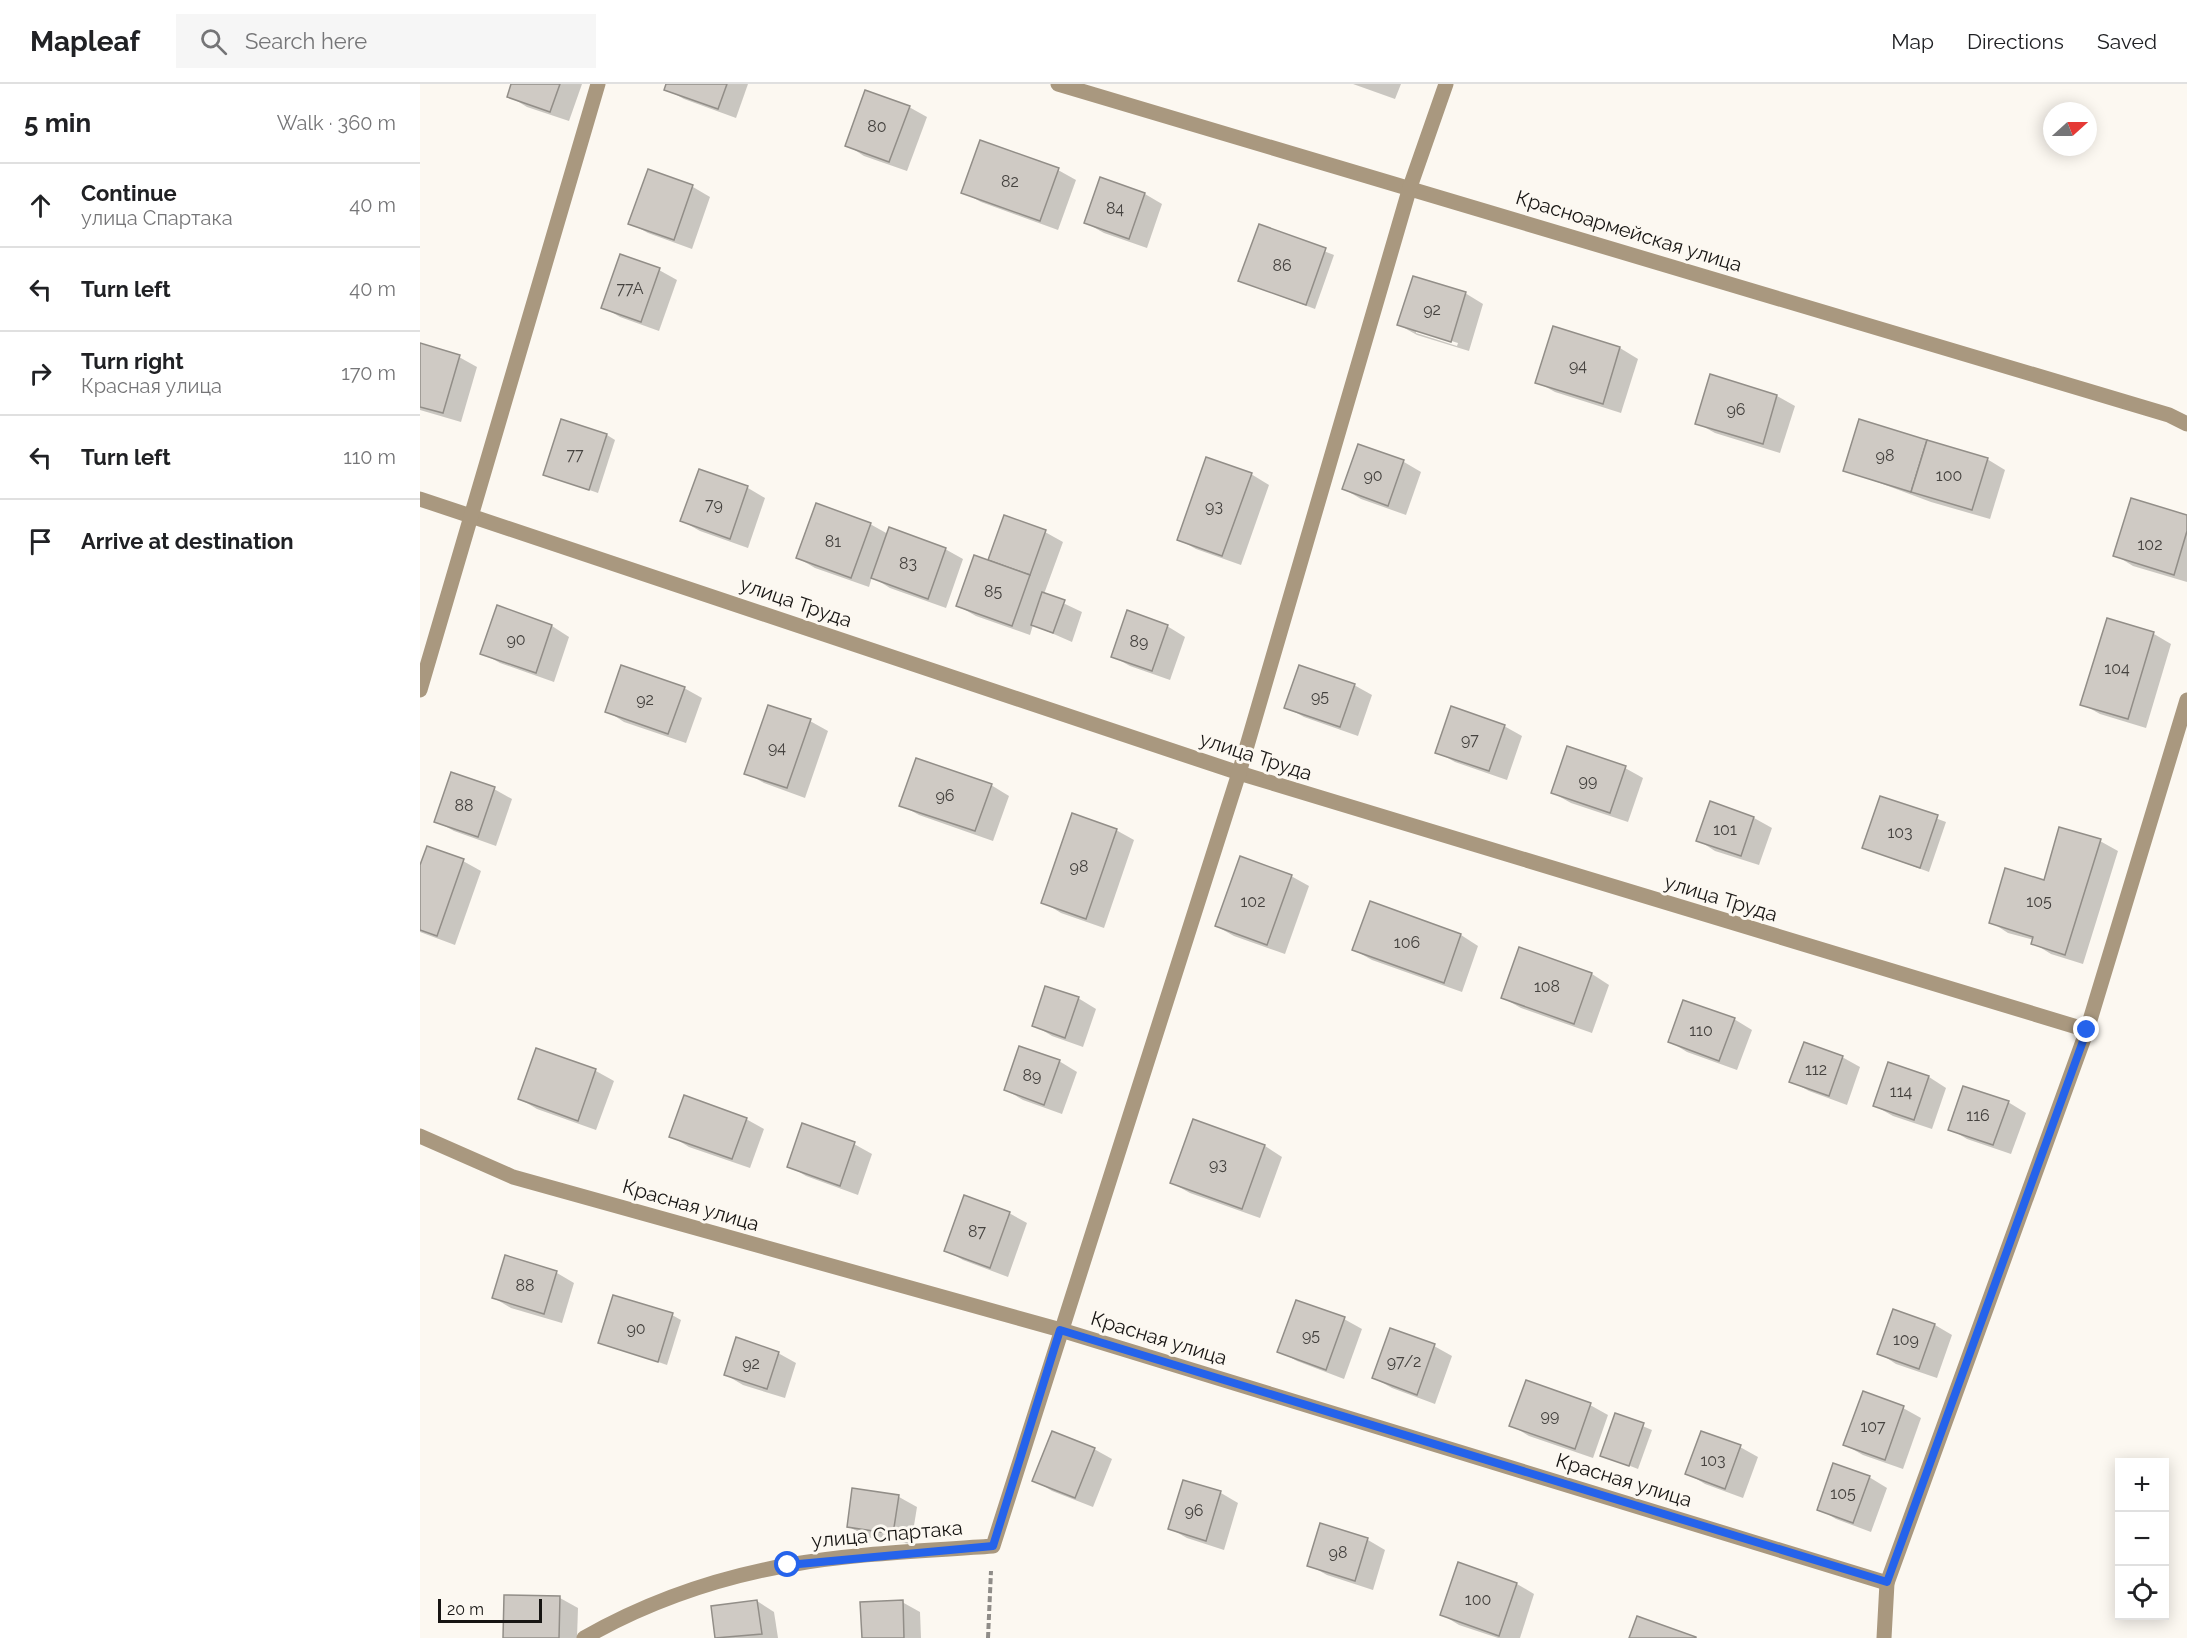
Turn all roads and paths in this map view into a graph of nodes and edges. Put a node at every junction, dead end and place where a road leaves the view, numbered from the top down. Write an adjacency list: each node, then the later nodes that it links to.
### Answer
1 (598, 84): 7 (street)
2 (1058, 84): 4 (street, Красноармейская улица)
3 (1446, 84): 4 (street)
4 (1410, 187): 5 (street, Красноармейская улица); 10 (street)
5 (2187, 424)
6 (420, 499): 7 (street, улица Труда)
7 (472, 515): 8 (street); 10 (street, улица Труда)
8 (420, 690)
9 (2187, 700): 11 (street)
10 (1239, 773): 11 (street, улица Труда); 13 (street)
11 (2087, 1030): 15 (street)
12 (420, 1136): 13 (street, Красная улица)
13 (1060, 1330): 14 (street); 15 (street, Красная улица)
14 (993, 1546): 16 (street, улица Спартака); 17 (path)
15 (1887, 1582): 18 (street)
16 (584, 1638)
17 (988, 1638)
18 (1884, 1638)

